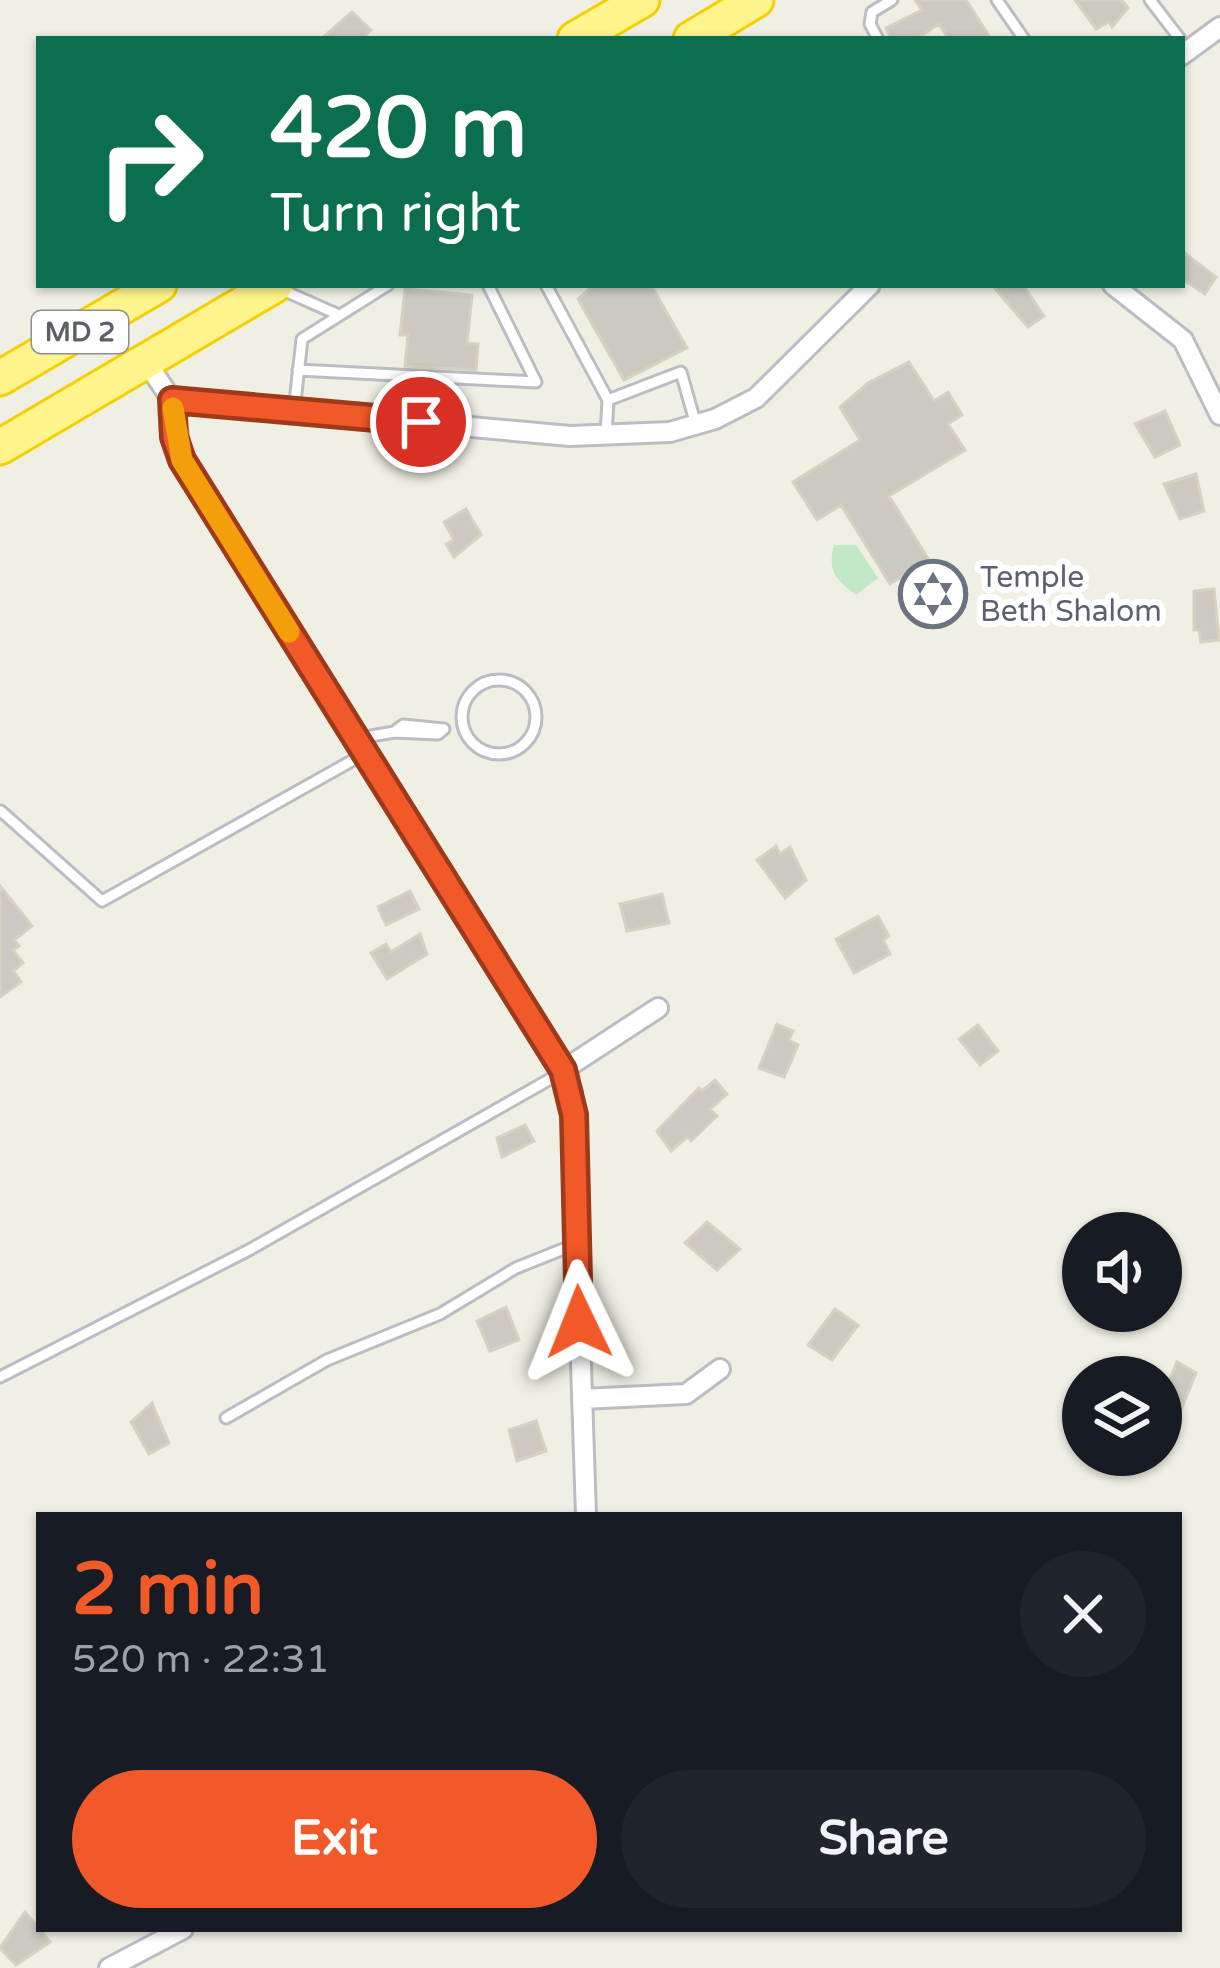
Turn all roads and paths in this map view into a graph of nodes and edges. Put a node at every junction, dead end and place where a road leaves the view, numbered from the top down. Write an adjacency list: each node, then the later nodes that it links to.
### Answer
1 (642, 0): 7 (highway)
2 (757, 0): 8 (highway)
3 (892, 0): 9 (lane)
4 (997, 0): 10 (lane)
5 (1150, 0): 11 (lane)
6 (1220, 27): 12 (street)
7 (580, 36)
8 (696, 36)
9 (876, 36)
10 (1022, 36)
11 (1176, 36)
12 (1185, 45)
13 (155, 288): 24 (highway, MD 2)
14 (271, 288): 22 (highway, MD 2)
15 (278, 288): 21 (lane)
16 (382, 288): 21 (lane)
17 (489, 288): 23 (lane)
18 (548, 288): 26 (lane)
19 (867, 288): 29 (street)
20 (1117, 288): 28 (street)
21 (339, 315): 23 (lane)
22 (146, 362): 25 (street); 31 (highway, MD 2)
23 (298, 370): 27 (lane)
24 (0, 378)
25 (172, 400): 27 (street); 33 (street)
26 (608, 400): 29 (lane); 30 (lane)
27 (294, 411): 30 (street)
28 (1219, 412)
29 (696, 426): 30 (street)
30 (606, 436)
31 (0, 447)
32 (463, 726): 32 (lane); 33 (lane)
33 (360, 747): 34 (lane); 36 (street)
34 (0, 811)
35 (658, 1007): 36 (street)
36 (563, 1070): 37 (street); 39 (lane)
37 (576, 1244): 40 (street); 41 (lane)
38 (720, 1369): 40 (street)
39 (0, 1377)
40 (582, 1400): 42 (street)
41 (226, 1418)
42 (586, 1512)
43 (177, 1932): 44 (street)
44 (109, 1968)

